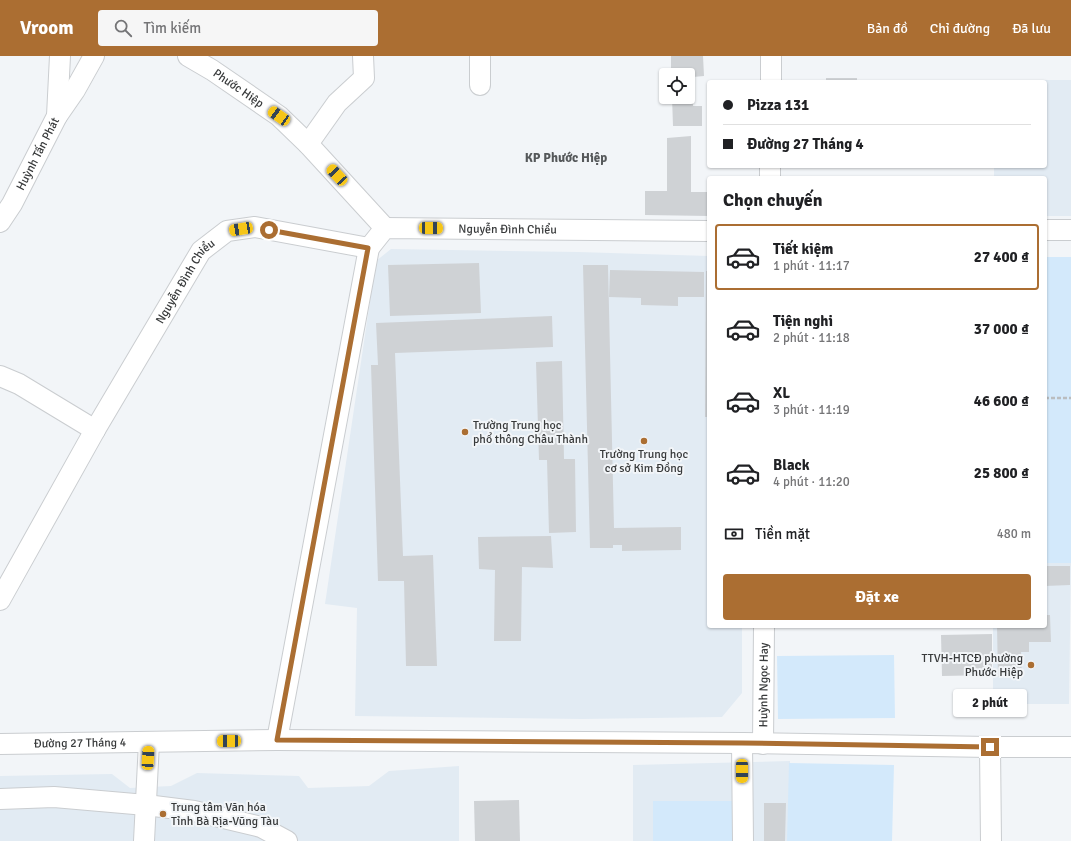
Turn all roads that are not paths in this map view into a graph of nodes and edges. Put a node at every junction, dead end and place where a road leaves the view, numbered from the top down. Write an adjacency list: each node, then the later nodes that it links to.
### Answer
1 (60, 56): 9 (street, Huỳnh Tấn Phát)
2 (94, 56): 9 (street)
3 (188, 56): 10 (street, Phước Hiệp)
4 (363, 56): 10 (street)
5 (480, 56): 8 (street)
6 (771, 56): 7 (street)
7 (771, 80)
8 (480, 85)
9 (57, 116): 11 (street, Huỳnh Tấn Phát)
10 (308, 144): 13 (street, Phước Hiệp)
11 (6, 199): 12 (street, Huỳnh Tấn Phát)
12 (0, 222)
13 (385, 228): 14 (street, Nguyễn Đình Chiểu); 17 (street)
14 (707, 230)
15 (1047, 230): 16 (street)
16 (1071, 230)
17 (368, 248): 19 (street, Nguyễn Đình Chiểu); 22 (street)
18 (0, 376): 19 (street)
19 (95, 430): 20 (street, Nguyễn Đình Chiểu)
20 (0, 600)
21 (764, 628): 26 (street, Huỳnh Ngọc Hay)
22 (277, 740): 23 (street, Đường 27 Tháng 4); 24 (street, Đường 27 Tháng 4)
23 (149, 742): 25 (street, Đường 27 Tháng 4); 30 (street)
24 (742, 743): 26 (street, Đường 27 Tháng 4); 33 (street)
25 (0, 744)
26 (763, 744): 27 (street, Đường 27 Tháng 4)
27 (990, 747): 28 (street, Đường 27 Tháng 4); 34 (street)
28 (1071, 747)
29 (0, 799): 30 (street)
30 (146, 805): 31 (street); 32 (street)
31 (144, 841)
32 (287, 841)
33 (743, 841)
34 (991, 841)

